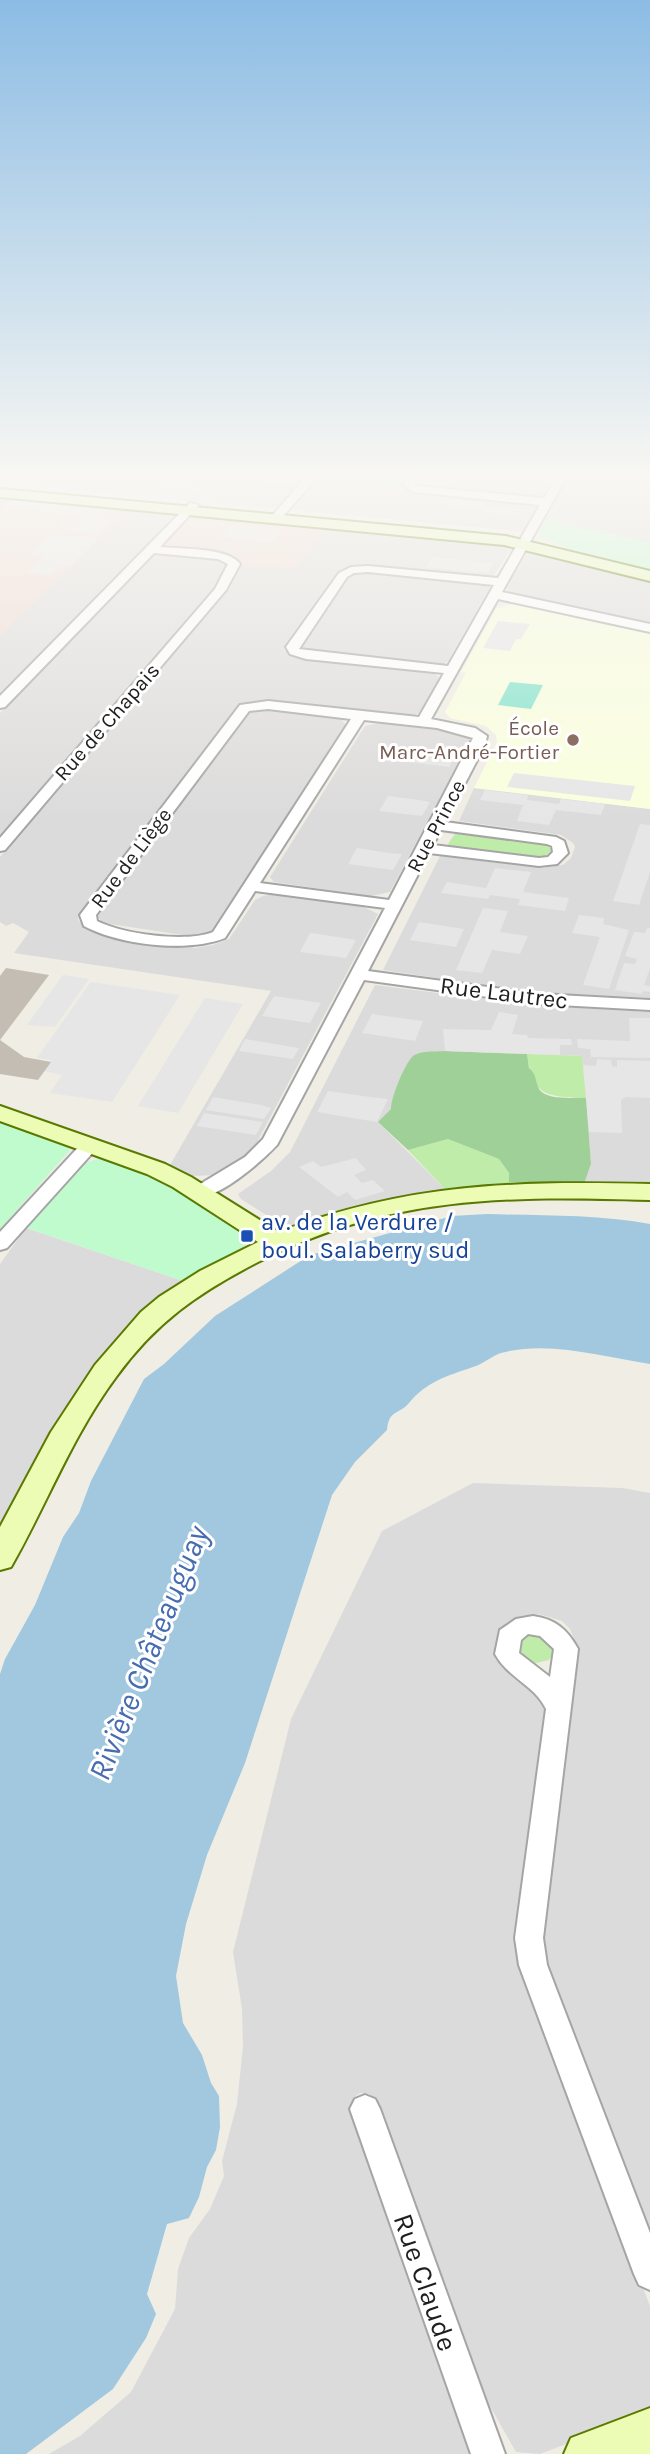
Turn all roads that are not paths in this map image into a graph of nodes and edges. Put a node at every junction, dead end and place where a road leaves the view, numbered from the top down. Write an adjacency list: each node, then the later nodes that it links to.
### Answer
1 (110, 591): 8 (street)
2 (220, 591): 12 (street, Rue de Chapais)
3 (332, 591): 7 (street)
4 (496, 591): 5 (street)
5 (494, 594): 6 (street); 7 (street)
6 (650, 628)
7 (452, 670): 10 (street)
8 (0, 704)
9 (360, 716): 10 (street, Rue de Liège); 14 (street, Rue de Liège); 14 (street, Rue de Liège)
10 (422, 723): 11 (street, Rue Prince)
11 (436, 825): 13 (street, Rue Prince); 13 (street)
12 (0, 847)
13 (424, 848): 15 (street, Rue Prince)
14 (252, 886): 15 (street)
15 (394, 905): 16 (street, Rue Prince)
16 (358, 974): 17 (street, Rue Lautrec); 21 (street, Rue Prince)
17 (650, 1004)
18 (0, 1113): 19 (street)
19 (90, 1145): 21 (street); 23 (street)
20 (650, 1192): 22 (street)
21 (199, 1193): 22 (street)
22 (275, 1241): 24 (street)
23 (0, 1244)
24 (0, 1559)
25 (558, 1709): 27 (street)
26 (365, 2109): 29 (street, Rue Claude)
27 (650, 2274)
28 (650, 2431): 30 (street)
29 (488, 2454)
30 (587, 2454)

